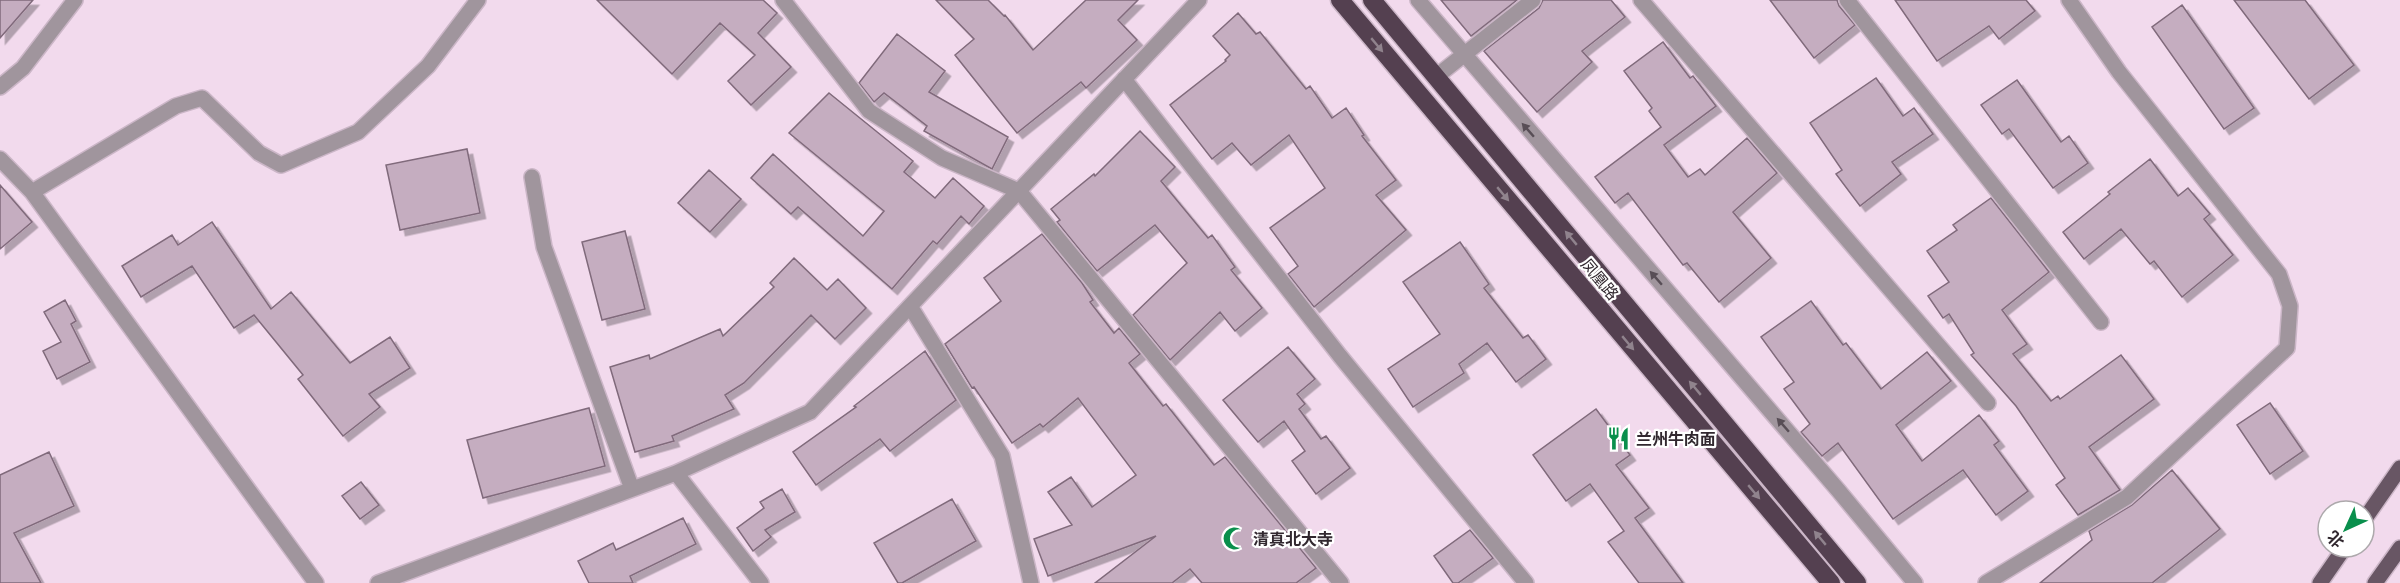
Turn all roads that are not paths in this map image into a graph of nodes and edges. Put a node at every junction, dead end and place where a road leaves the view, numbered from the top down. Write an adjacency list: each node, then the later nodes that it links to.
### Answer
1 (75, 0): 15 (street)
2 (478, 0): 19 (street)
3 (783, 0): 18 (street)
4 (1199, 0): 14 (street)
5 (1340, 0): 35 (highway, 凤凰路, one-way to 35)
6 (1371, 0): 13 (highway, 凤凰路)
7 (1418, 0): 12 (street)
8 (1533, 0): 12 (street)
9 (1641, 0): 22 (street)
10 (1847, 0): 21 (street)
11 (2069, 0): 38 (street)
12 (1464, 55): 13 (street); 37 (street, one-way to 12)
13 (1437, 76): 36 (highway, 凤凰路, one-way to 13)
14 (1124, 79): 18 (street); 34 (street)
15 (0, 87)
16 (0, 159): 19 (street)
17 (532, 177): 25 (street)
18 (1019, 191): 20 (street); 33 (street)
19 (32, 192): 29 (street)
20 (910, 306): 24 (street); 32 (street)
21 (2101, 322)
22 (1988, 404)
23 (2400, 468): 26 (main road)
24 (676, 473): 25 (street); 31 (street)
25 (632, 489): 30 (street)
26 (2376, 503)
27 (2400, 548): 40 (main road)
28 (2337, 559): 39 (main road)
29 (316, 583)
30 (378, 583)
31 (762, 583)
32 (1031, 583)
33 (1341, 583)
34 (1526, 583)
35 (1831, 583)
36 (1857, 583)
37 (1915, 583)
38 (1986, 583)
39 (2320, 583)
40 (2375, 583)

